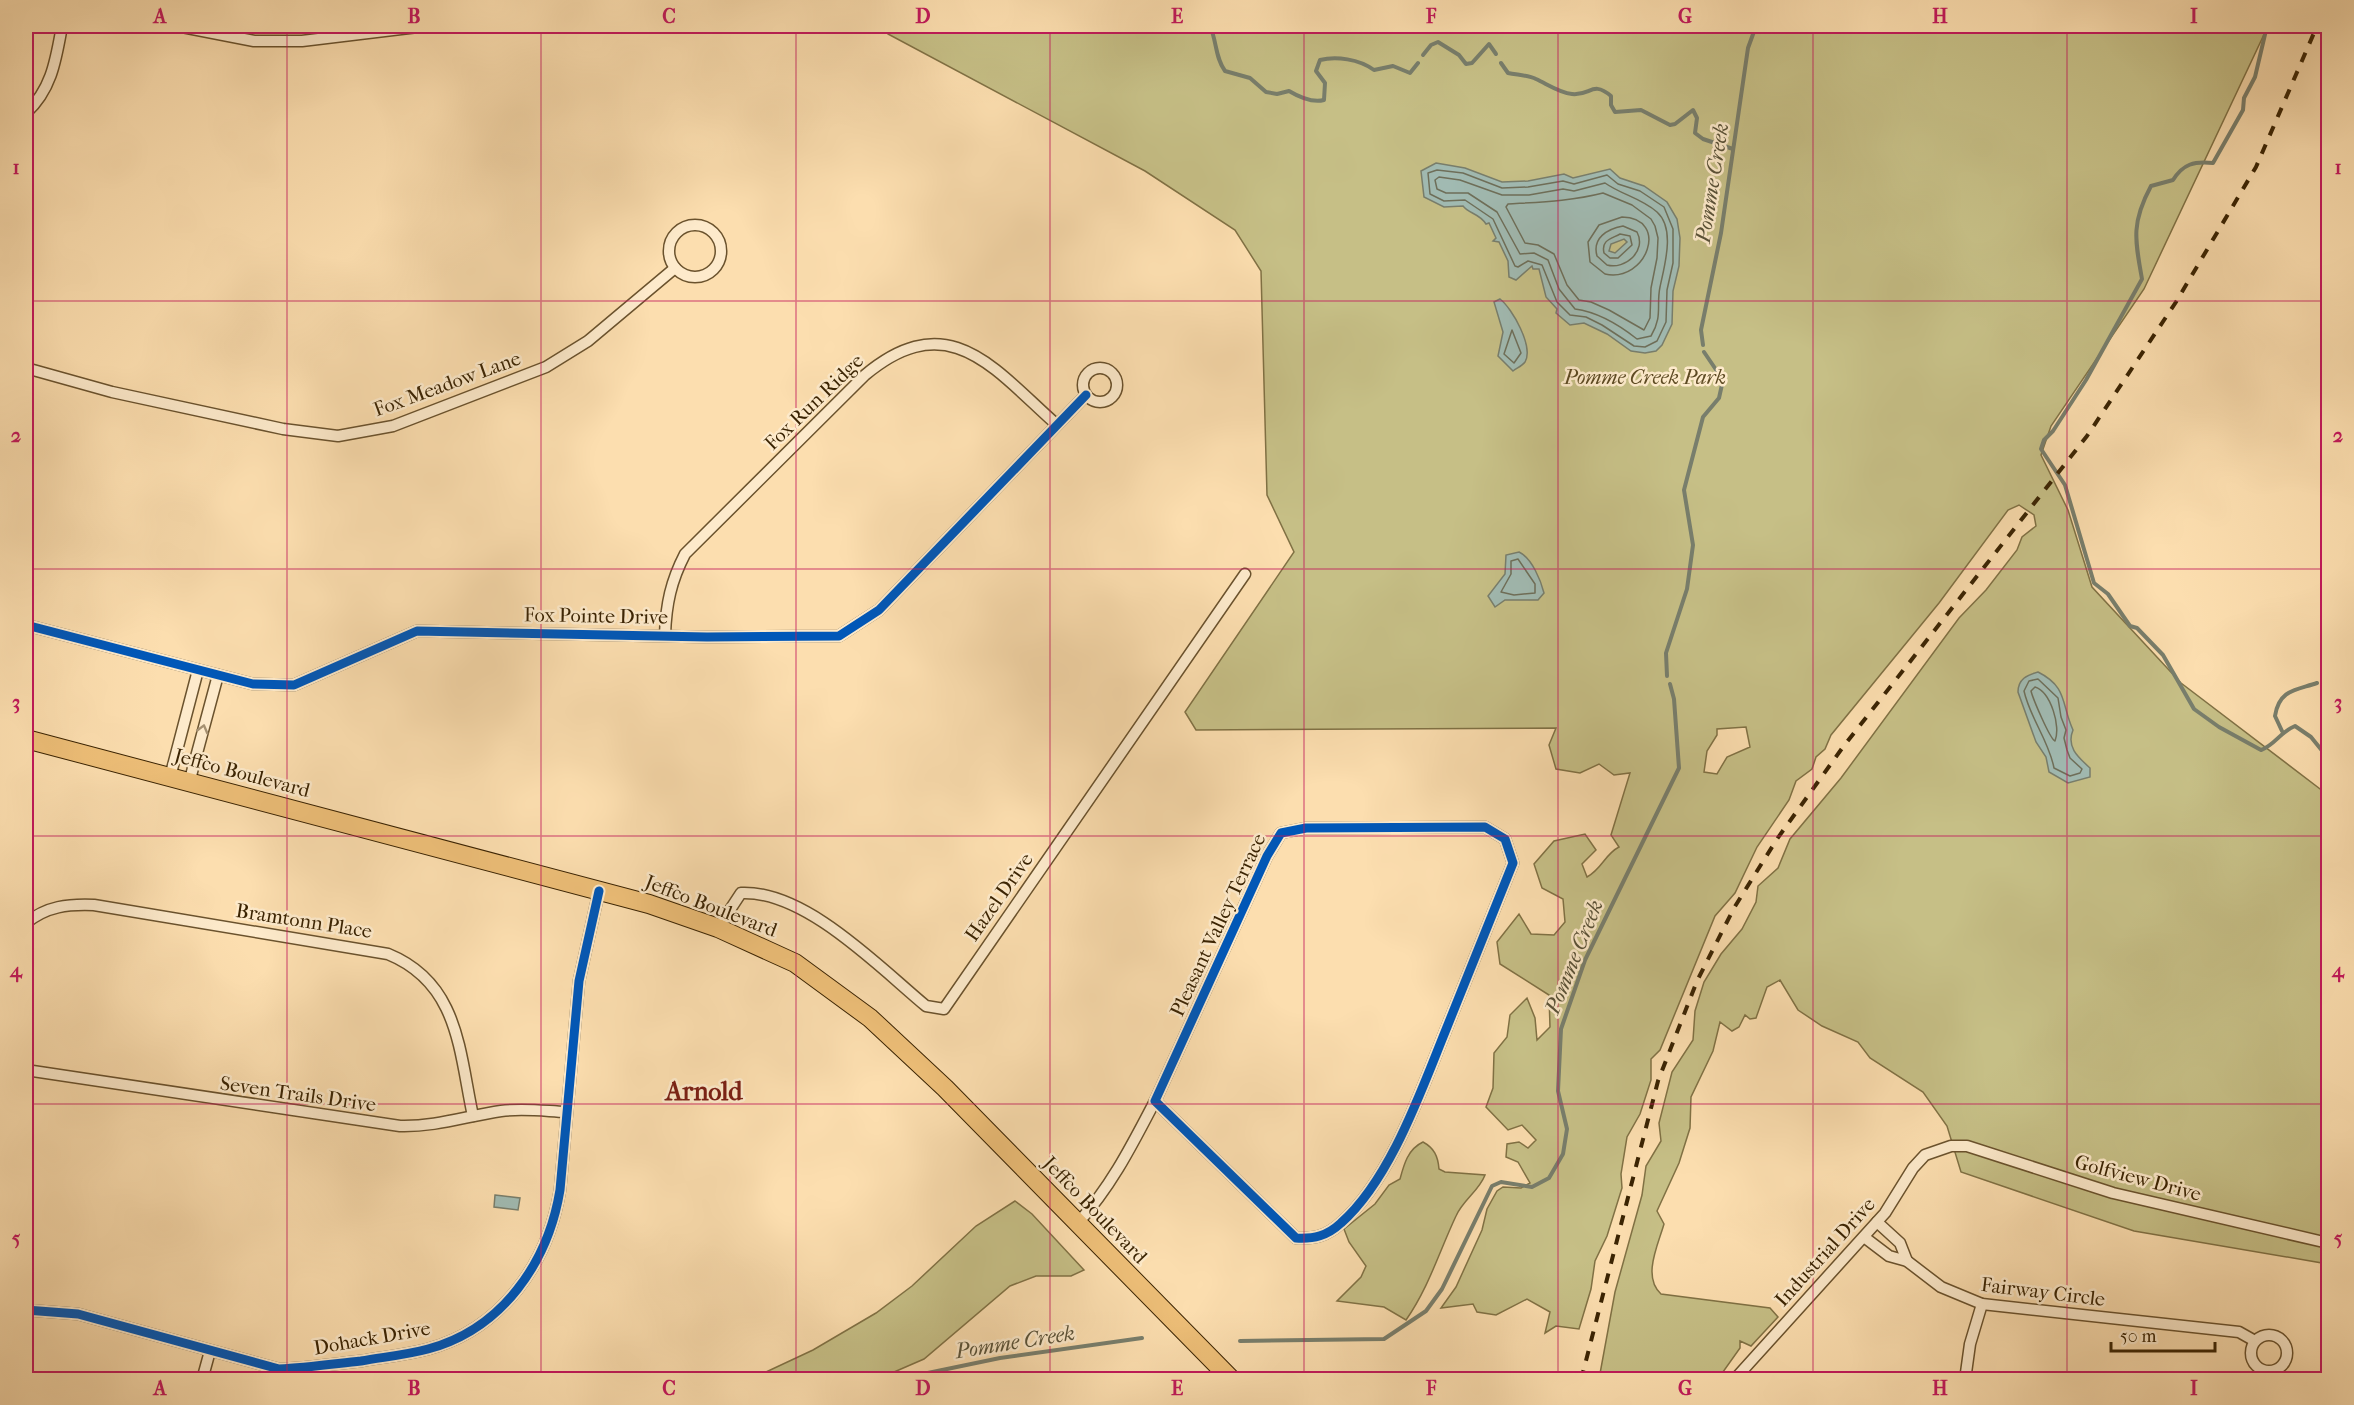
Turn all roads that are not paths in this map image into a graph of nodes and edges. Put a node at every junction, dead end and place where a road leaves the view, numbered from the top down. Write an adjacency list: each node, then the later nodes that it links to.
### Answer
1 (62, 26): 4 (street)
2 (177, 26): 3 (street)
3 (426, 26)
4 (26, 113)
5 (675, 268): 5 (street); 6 (street, Fox Meadow Lane)
6 (26, 368)
7 (1086, 394): 8 (street, Fox Pointe Drive)
8 (1056, 424): 11 (street, Fox Pointe Drive); 11 (street, Fox Run Ridge)
9 (1245, 574): 19 (street, Hazel Drive)
10 (26, 625): 12 (street, Fox Pointe Drive)
11 (665, 634): 13 (street, Fox Pointe Drive)
12 (198, 670): 13 (street, Fox Pointe Drive); 15 (street)
13 (218, 675): 16 (street, one-way to 13)
14 (26, 739): 15 (main road, Jeffco Boulevard)
15 (170, 777): 16 (main road, Jeffco Boulevard)
16 (189, 783): 17 (main road, Jeffco Boulevard)
17 (599, 891): 19 (main road, Jeffco Boulevard); 22 (street, Dohack Drive)
18 (26, 923): 23 (street, Bramtonn Place)
19 (718, 928): 26 (main road, Jeffco Boulevard)
20 (26, 1070): 23 (street, Seven Trails Drive)
21 (1155, 1101): 21 (street, Pleasant Valley Terrace); 26 (street, Pleasant Valley Terrace)
22 (566, 1112): 23 (street, Seven Trails Drive); 35 (street, Dohack Drive)
23 (473, 1116)
24 (1940, 1149): 25 (street, Industrial Drive); 29 (street, Golfview Drive)
25 (1878, 1222): 27 (street, Industrial Drive); 28 (street, Fairway Circle)
26 (1077, 1224): 37 (main road, Jeffco Boulevard)
27 (1864, 1237): 30 (street, Fairway Circle); 38 (street, Industrial Drive)
28 (1896, 1239): 30 (street); 31 (street, Fairway Circle)
29 (2328, 1242)
30 (1884, 1252): 31 (street, Fairway Circle)
31 (1907, 1261): 32 (street, Fairway Circle)
32 (1982, 1304): 34 (street, Fairway Circle); 39 (street)
33 (26, 1310): 35 (street, Dohack Drive)
34 (2255, 1341)
35 (210, 1352): 36 (street)
36 (202, 1380)
37 (1232, 1380)
38 (1734, 1380)
39 (1965, 1380)

